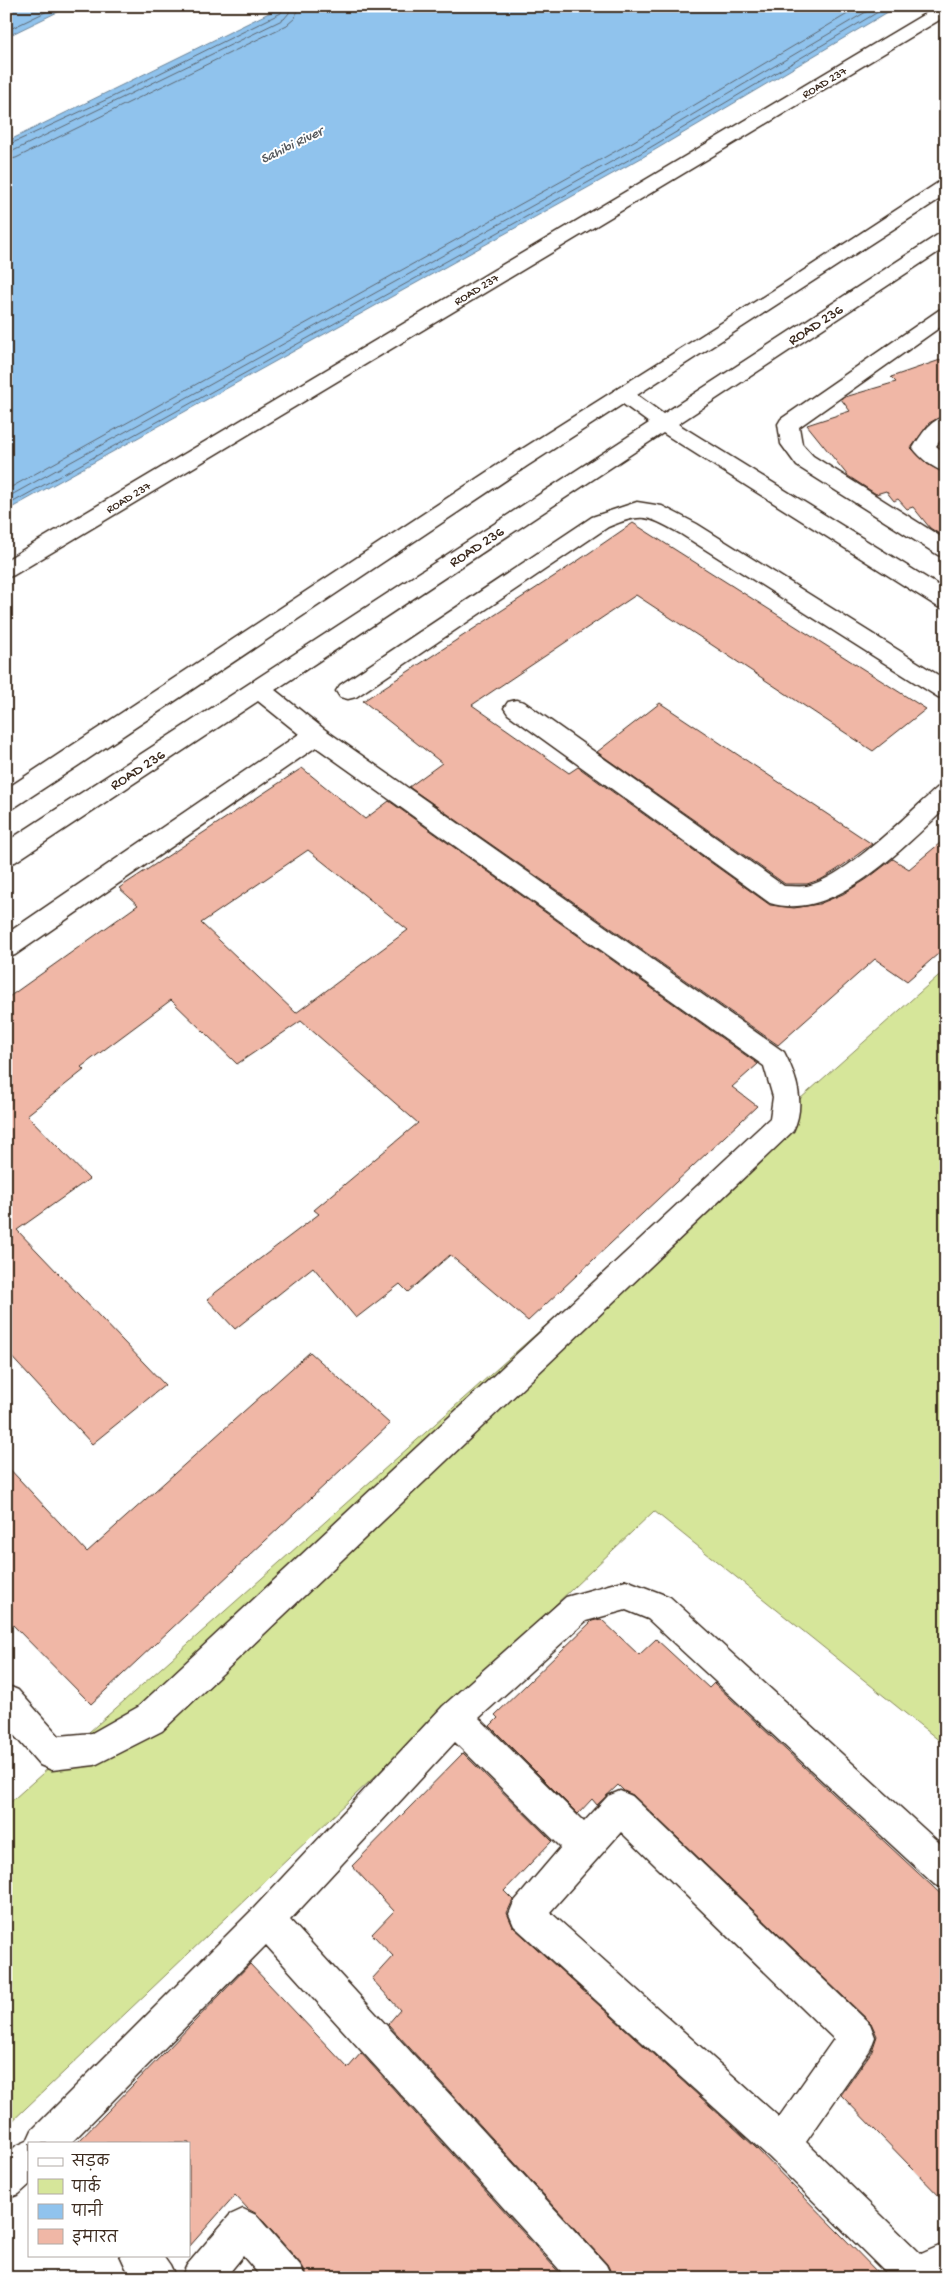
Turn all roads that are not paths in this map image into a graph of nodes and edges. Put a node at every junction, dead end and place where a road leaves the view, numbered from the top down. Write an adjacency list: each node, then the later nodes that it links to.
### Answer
1 (946, 9): 10 (street, ROAD 237)
2 (946, 186): 5 (street)
3 (946, 238): 7 (street, ROAD 236)
4 (946, 314): 9 (street)
5 (624, 395): 7 (street); 18 (street)
6 (946, 423): 8 (street)
7 (663, 424): 11 (street); 12 (street, ROAD 236)
8 (946, 465)
9 (946, 550)
10 (6, 570)
11 (946, 601)
12 (259, 689): 16 (street); 19 (street, ROAD 236)
13 (348, 691): 14 (street)
14 (946, 691)
15 (516, 708): 17 (street)
16 (316, 736): 20 (street); 21 (street)
17 (946, 794)
18 (6, 801)
19 (6, 854)
20 (6, 948)
21 (6, 1701)
22 (455, 1718): 23 (street); 24 (street); 25 (street)
23 (584, 1846): 27 (street); 27 (street)
24 (946, 1872)
25 (266, 1920): 26 (street); 35 (street)
26 (47, 2142)
27 (782, 2144): 31 (street)
28 (28, 2160): 29 (street)
29 (6, 2181)
30 (140, 2256): 32 (street)
31 (946, 2262)
32 (157, 2278)
33 (200, 2278): 34 (street)
34 (288, 2278)
35 (593, 2278)

